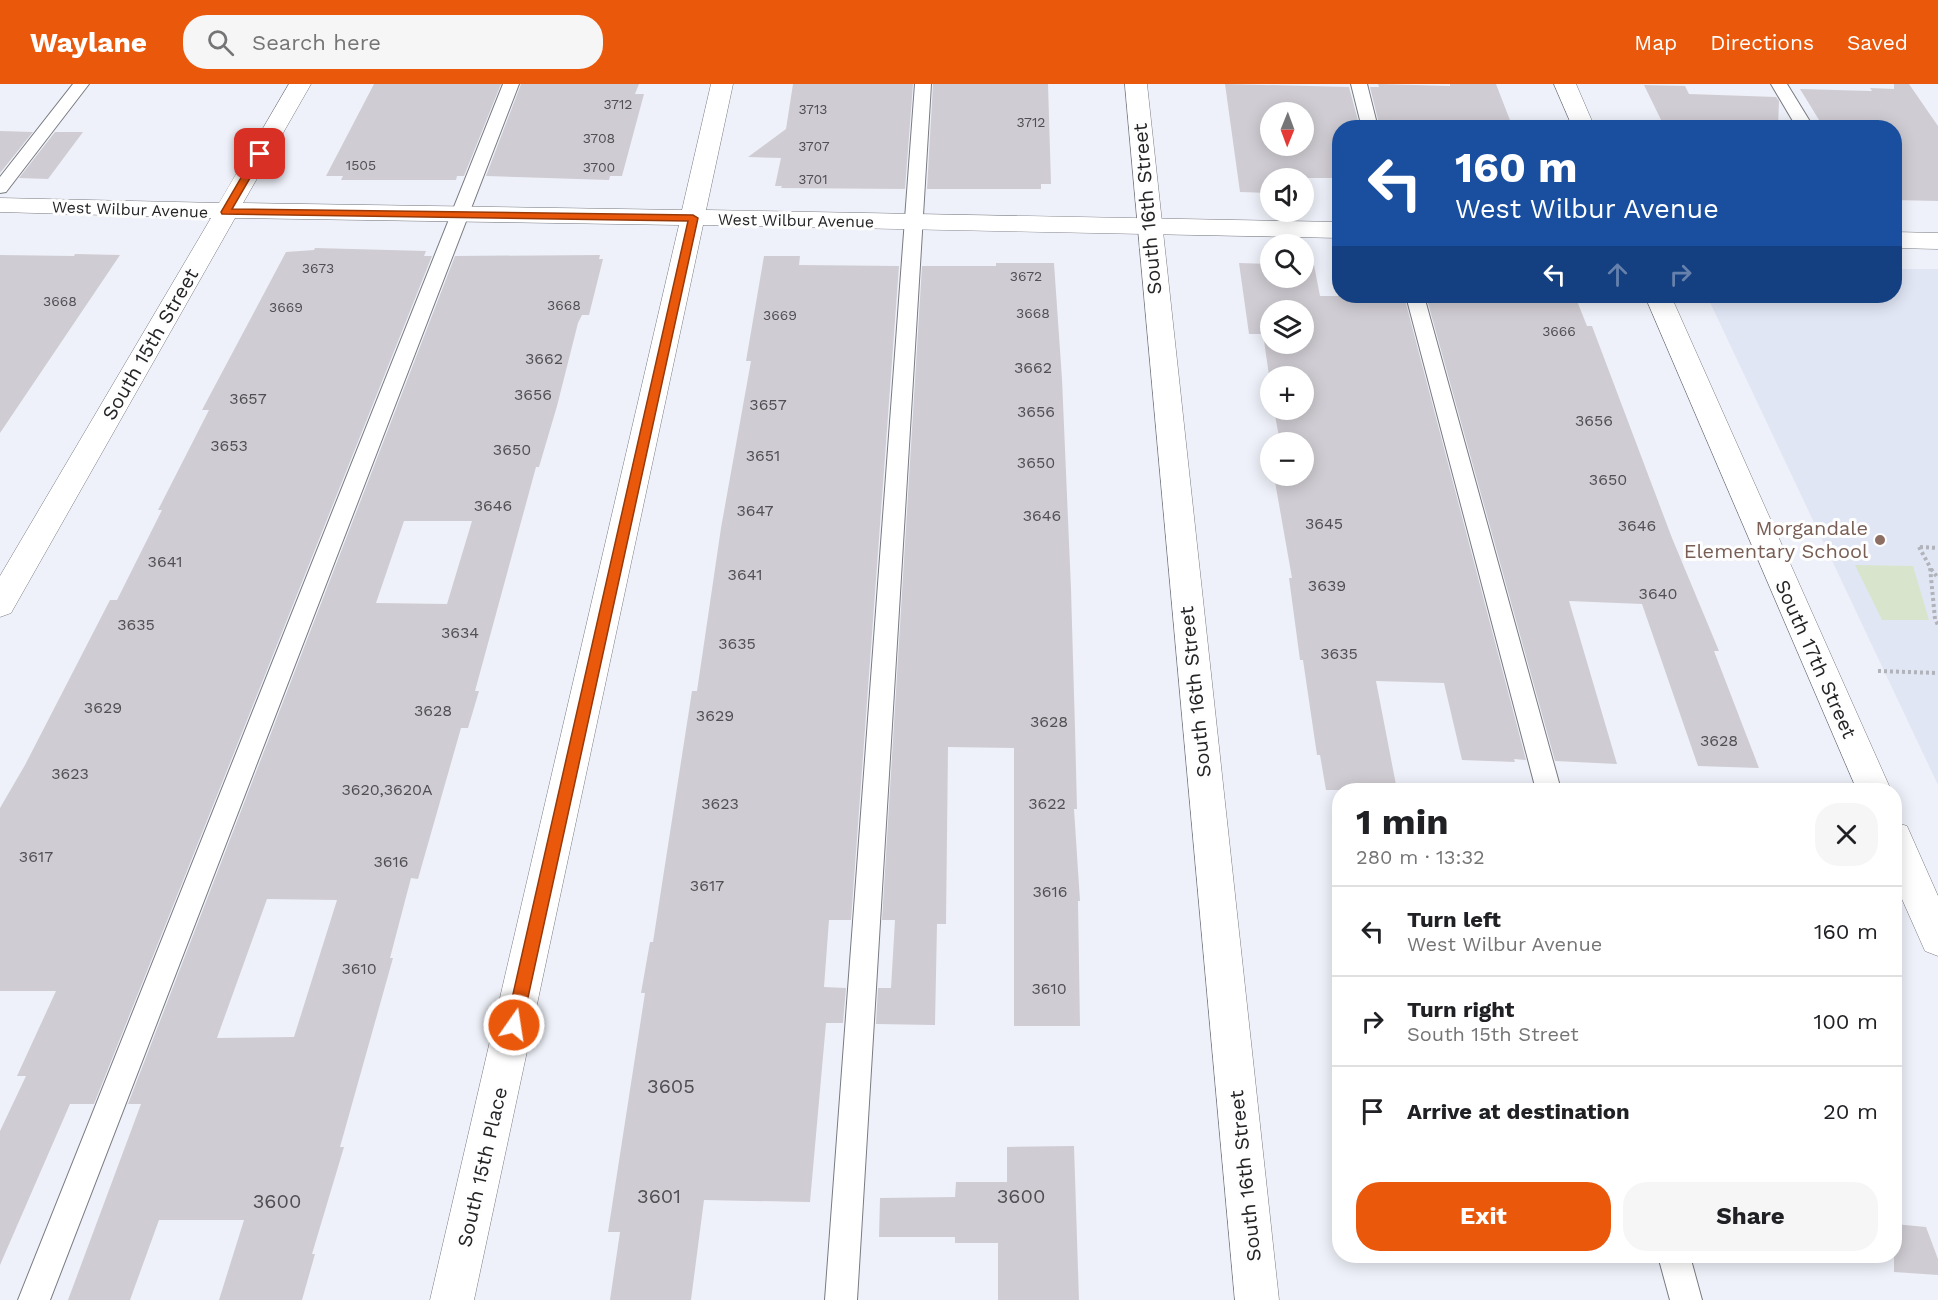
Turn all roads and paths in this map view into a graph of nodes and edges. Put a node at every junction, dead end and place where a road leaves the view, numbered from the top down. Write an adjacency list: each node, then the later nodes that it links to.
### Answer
1 (81, 84): 13 (lane)
2 (300, 84): 15 (street, South 15th Street)
3 (511, 84): 16 (lane)
4 (722, 84): 17 (street, South 15th Place)
5 (923, 84): 18 (lane)
6 (1136, 84): 19 (street, South 16th Street)
7 (1359, 84): 10 (lane)
8 (1565, 84): 11 (street)
9 (1779, 84): 12 (lane)
10 (1368, 120)
11 (1581, 120)
12 (1801, 120)
13 (0, 188)
14 (0, 206): 15 (street, West Wilbur Avenue)
15 (226, 212): 16 (street, West Wilbur Avenue); 28 (street, South 15th Street)
16 (459, 215): 17 (street, West Wilbur Avenue); 37 (lane)
17 (693, 218): 18 (street, West Wilbur Avenue); 38 (street, South 15th Place)
18 (913, 223): 19 (street, West Wilbur Avenue); 39 (lane)
19 (1149, 228): 20 (street, West Wilbur Avenue); 40 (street, South 16th Street)
20 (1332, 230)
21 (1902, 240): 22 (street)
22 (1938, 241)
23 (1417, 303): 32 (lane)
24 (1661, 303): 33 (street, South 17th Street)
25 (1938, 548): 26 (path)
26 (1930, 567): 27 (path); 29 (path)
27 (1938, 578)
28 (0, 604)
29 (1938, 625)
30 (1878, 671): 31 (path)
31 (1938, 673)
32 (1547, 783)
33 (1871, 783)
34 (1902, 856): 35 (street)
35 (1938, 938)
36 (1676, 1263): 41 (lane)
37 (34, 1300)
38 (452, 1300)
39 (841, 1300)
40 (1257, 1300)
41 (1686, 1300)

